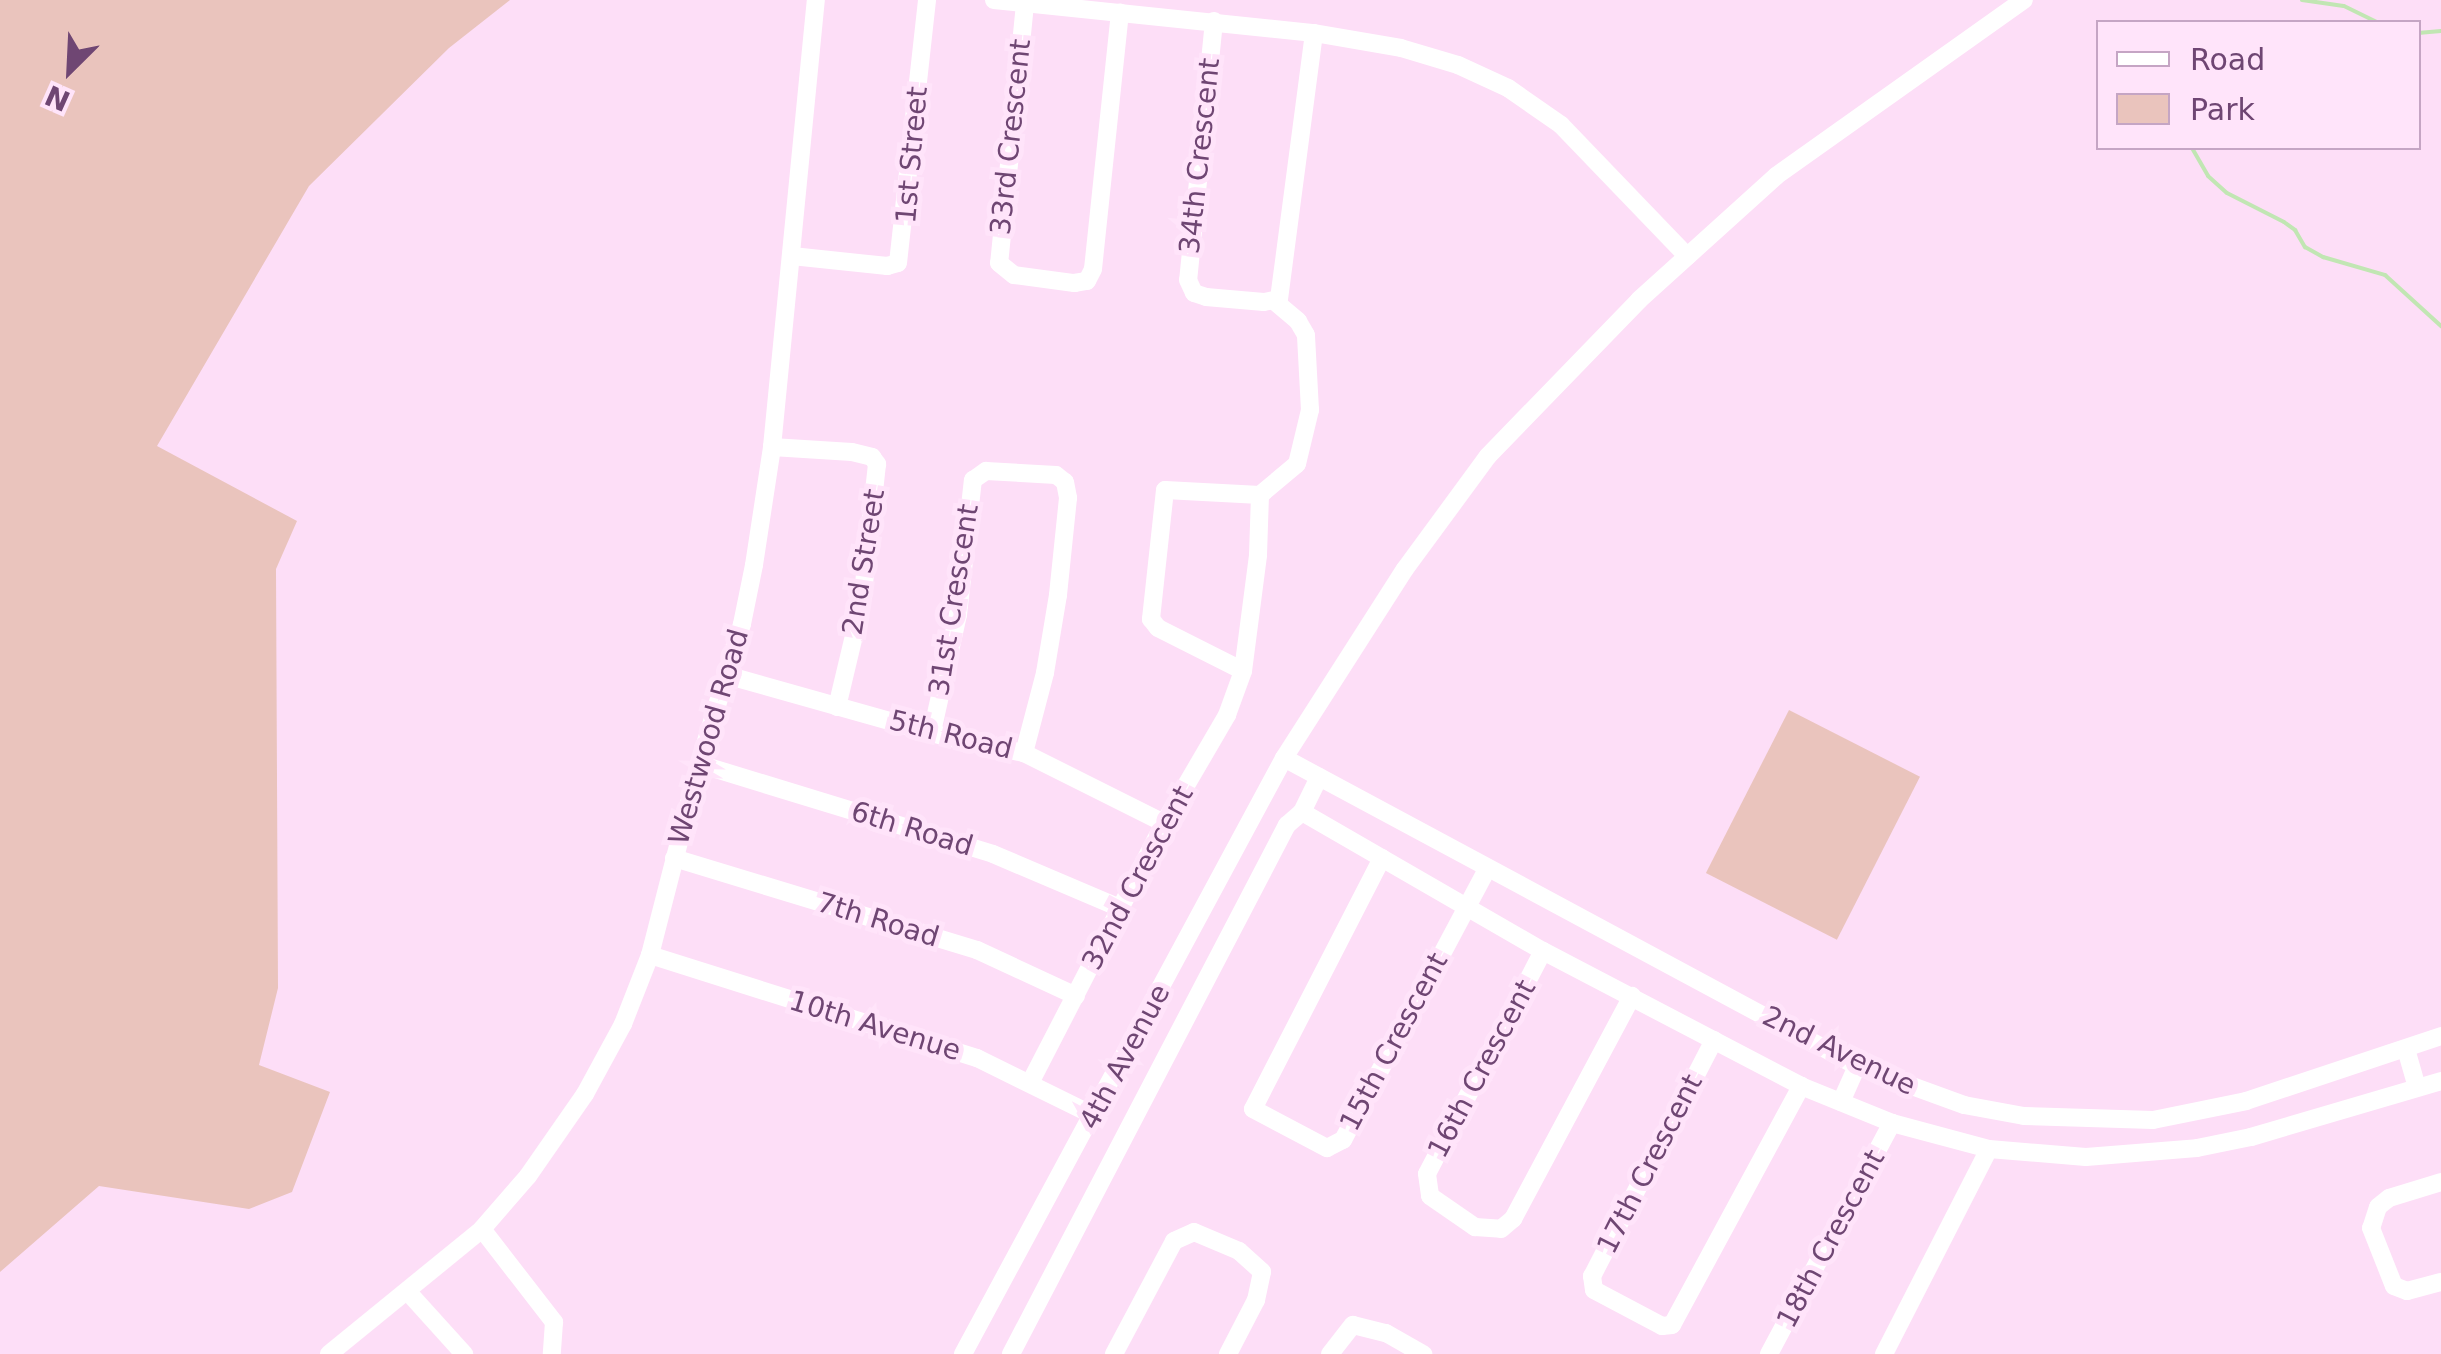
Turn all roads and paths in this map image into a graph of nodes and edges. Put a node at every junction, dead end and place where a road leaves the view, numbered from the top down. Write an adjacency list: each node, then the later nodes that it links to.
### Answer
1 (816, 0): 9 (street, Westwood Road)
2 (927, 0): 9 (street, 1st Street)
3 (994, 0): 5 (street)
4 (2024, 0): 10 (street, 4th Avenue)
5 (1025, 4): 6 (street); 6 (street, 33rd Crescent)
6 (1110, 8): 7 (street)
7 (1214, 21): 8 (street); 11 (street, 34th Crescent)
8 (1314, 33): 10 (street); 11 (street)
9 (792, 256): 12 (street, Westwood Road)
10 (1688, 256): 19 (street, 4th Avenue)
11 (1275, 302): 13 (street)
12 (772, 447): 15 (street, Westwood Road); 16 (street, 2nd Street)
13 (1260, 495): 14 (street, 32nd Crescent); 14 (street)
14 (1242, 671): 23 (street, 32nd Crescent)
15 (726, 675): 16 (street, 5th Road); 20 (street, Westwood Road)
16 (837, 707): 17 (street, 5th Road)
17 (932, 732): 18 (street, 5th Road); 18 (street, 31st Crescent)
18 (1024, 753): 23 (street, 5th Road)
19 (1284, 758): 21 (street, 2nd Avenue); 42 (street, 4th Avenue)
20 (699, 764): 24 (street, Westwood Road); 28 (street, 6th Road)
21 (1319, 778): 22 (street); 26 (street, 2nd Avenue)
22 (1302, 812): 25 (street); 53 (street)
23 (1164, 823): 28 (street, 32nd Crescent)
24 (674, 858): 30 (street, Westwood Road); 31 (street, 7th Road)
25 (1382, 858): 27 (street); 27 (street, 15th Crescent)
26 (1486, 869): 27 (street, 15th Crescent); 36 (street, 2nd Avenue)
27 (1466, 905): 29 (street)
28 (1120, 908): 31 (street, 32nd Crescent)
29 (1543, 952): 32 (street); 32 (street, 16th Crescent)
30 (650, 955): 38 (street, 10th Avenue); 46 (street, Westwood Road)
31 (1076, 996): 38 (street, 32nd Crescent)
32 (1632, 996): 34 (street)
33 (2441, 1036): 35 (street, 2nd Avenue)
34 (1714, 1040): 39 (street); 39 (street, 17th Crescent)
35 (2406, 1049): 36 (street, 2nd Avenue); 40 (street)
36 (1857, 1066): 41 (street)
37 (2441, 1081): 40 (street)
38 (1030, 1083): 42 (street, 10th Avenue)
39 (1801, 1086): 41 (street)
40 (2417, 1087): 44 (street)
41 (1841, 1102): 43 (street)
42 (1093, 1115): 52 (street, 4th Avenue)
43 (1892, 1123): 44 (street); 58 (street, 18th Crescent)
44 (1990, 1149): 59 (street)
45 (2441, 1182): 47 (street)
46 (482, 1229): 48 (street, Westwood Road); 51 (street)
47 (2441, 1282)
48 (408, 1292): 49 (street, Westwood Road); 50 (street)
49 (336, 1352)
50 (464, 1354)
51 (552, 1354)
52 (964, 1354)
53 (1011, 1354)
54 (1114, 1354): 55 (street)
55 (1228, 1354)
56 (1330, 1354): 57 (street)
57 (1423, 1354)
58 (1769, 1354)
59 (1884, 1354)

